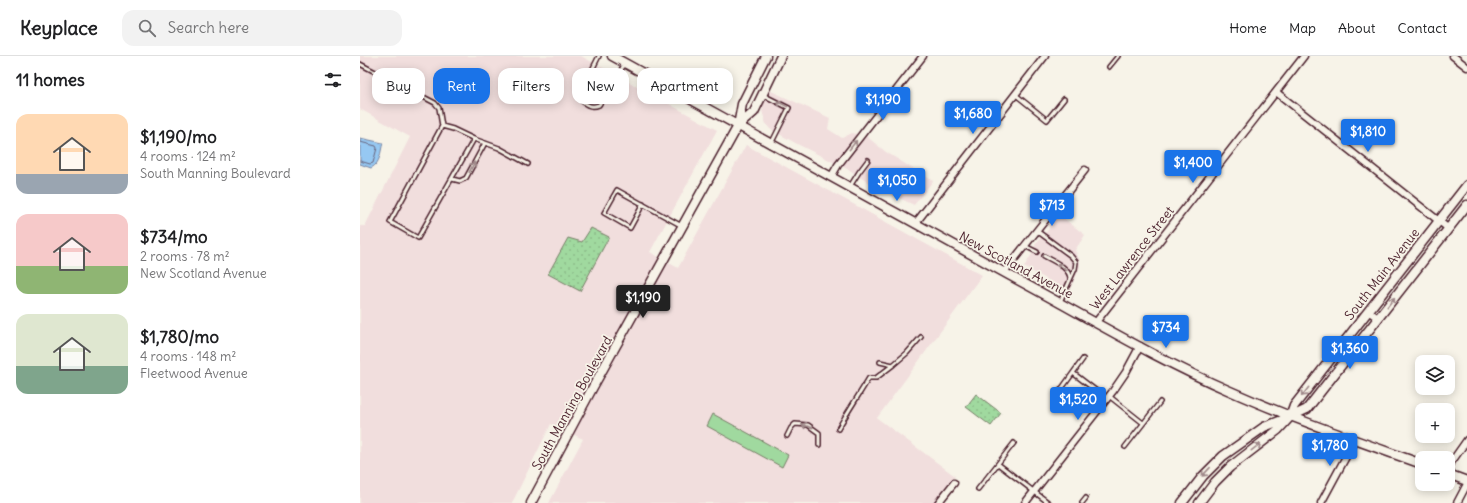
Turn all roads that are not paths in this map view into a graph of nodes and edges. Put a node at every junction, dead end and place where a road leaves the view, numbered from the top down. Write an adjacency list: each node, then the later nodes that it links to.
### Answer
1 (599, 56): 10 (lane)
2 (612, 56): 10 (street, New Scotland Avenue)
3 (766, 56): 19 (street, South Manning Boulevard)
4 (781, 56): 15 (street, South Manning Boulevard)
5 (923, 56): 26 (street, one-way to 5)
6 (1045, 56): 16 (street)
7 (1118, 56): 12 (lane)
8 (1304, 56): 14 (street, West Lawrence Street)
9 (1453, 56): 13 (street)
10 (625, 63): 19 (street, New Scotland Avenue)
11 (360, 64): 18 (lane)
12 (1110, 67)
13 (1467, 67)
14 (1276, 92): 32 (street); 45 (street, West Lawrence Street)
15 (762, 94): 19 (street, South Manning Boulevard); 22 (lane, one-way to 15)
16 (1016, 94): 17 (lane); 33 (street)
17 (1064, 99)
18 (442, 126): 20 (lane); 27 (lane)
19 (738, 126): 22 (street, New Scotland Avenue); 34 (street, South Manning Boulevard)
20 (474, 139): 21 (lane); 27 (lane)
21 (485, 143): 24 (lane); 27 (lane, one-way to 21)
22 (771, 144): 26 (street, New Scotland Avenue)
23 (868, 160): 29 (lane)
24 (528, 164)
25 (1085, 170): 36 (street)
26 (831, 177): 29 (street, New Scotland Avenue)
27 (452, 179)
28 (1467, 185): 32 (street, South Main Avenue)
29 (849, 188): 33 (street, New Scotland Avenue)
30 (643, 204): 30 (lane); 34 (lane)
31 (1467, 205): 35 (street, South Main Avenue)
32 (1439, 221): 35 (street); 43 (street, South Main Avenue)
33 (915, 224): 40 (street, New Scotland Avenue)
34 (682, 226): 74 (street, South Manning Boulevard)
35 (1448, 229): 44 (street, South Main Avenue, one-way to 35)
36 (1037, 231): 37 (street); 41 (lane)
37 (1025, 246): 38 (lane); 40 (street)
38 (1037, 252)
39 (1044, 256): 41 (lane, one-way to 39)
40 (1004, 272): 42 (street, New Scotland Avenue)
41 (1069, 283): 42 (lane)
42 (1060, 302): 45 (street, New Scotland Avenue)
43 (1368, 311): 44 (street); 55 (street, South Main Avenue, one-way to 55)
44 (1378, 318): 55 (street, South Main Avenue)
45 (1096, 322): 47 (street, New Scotland Avenue)
46 (921, 337): 50 (lane)
47 (1140, 346): 53 (street); 55 (street, New Scotland Avenue)
48 (1083, 359): 51 (lane)
49 (880, 362): 50 (lane)
50 (893, 364): 57 (lane)
51 (1073, 373): 52 (lane); 53 (lane)
52 (1060, 392)
53 (1108, 398): 56 (lane); 72 (street)
54 (1160, 402): 56 (lane)
55 (1290, 416): 59 (street, New Scotland Avenue); 79 (street, South Main Avenue, one-way to 79); 80 (street, South Main Avenue, one-way to 55)
56 (1143, 423): 63 (lane)
57 (838, 429)
58 (787, 436): 62 (lane, one-way to 58)
59 (1355, 440): 65 (street, New Scotland Avenue); 81 (street)
60 (1467, 440): 64 (street)
61 (1014, 443): 66 (lane)
62 (819, 445)
63 (1125, 447)
64 (1455, 457)
65 (1415, 461)
66 (998, 464): 71 (lane); 72 (lane)
67 (1455, 477): 68 (street)
68 (1467, 481)
69 (954, 483): 75 (street)
70 (1467, 484): 82 (street)
71 (978, 489)
72 (1034, 491): 76 (street); 77 (lane)
73 (1086, 498): 78 (lane)
74 (532, 503)
75 (938, 503)
76 (1025, 503)
77 (1049, 503)
78 (1082, 503)
79 (1182, 503)
80 (1199, 503)
81 (1321, 503)
82 (1457, 503)

